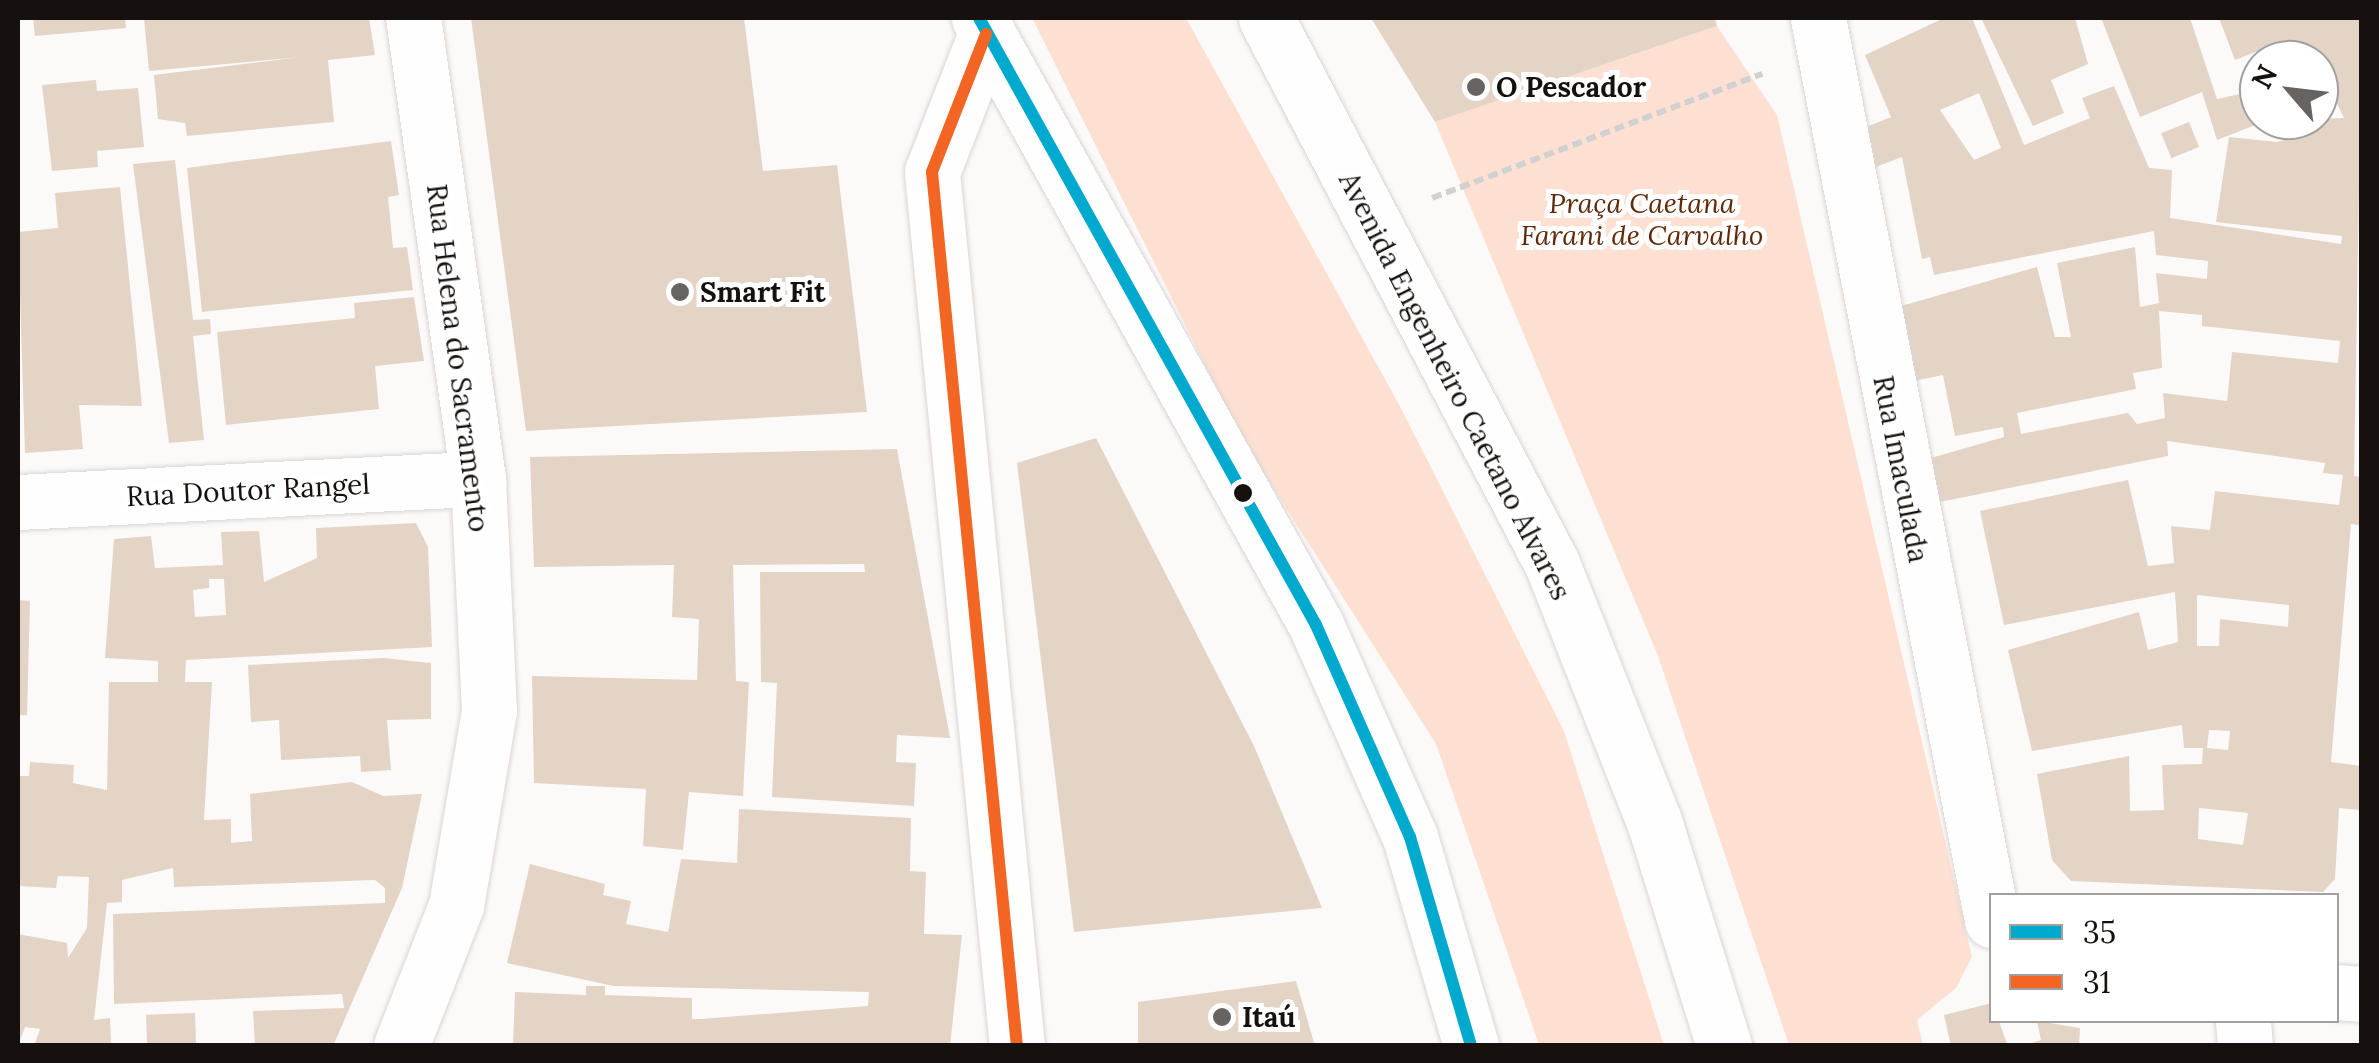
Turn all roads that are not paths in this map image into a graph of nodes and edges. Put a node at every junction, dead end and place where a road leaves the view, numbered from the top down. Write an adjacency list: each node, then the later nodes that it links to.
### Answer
1 (413, 18): 5 (street, Rua Helena do Sacramento)
2 (1266, 18): 11 (street, Avenida Engenheiro Caetano Alvares)
3 (983, 24): 9 (street); 10 (street)
4 (1819, 35): 7 (street, Rua Imaculada)
5 (478, 478): 6 (street, Rua Doutor Rangel); 8 (street, Rua Helena do Sacramento)
6 (18, 502)
7 (1989, 905)
8 (401, 1046)
9 (1017, 1046)
10 (1471, 1046)
11 (1724, 1046)

